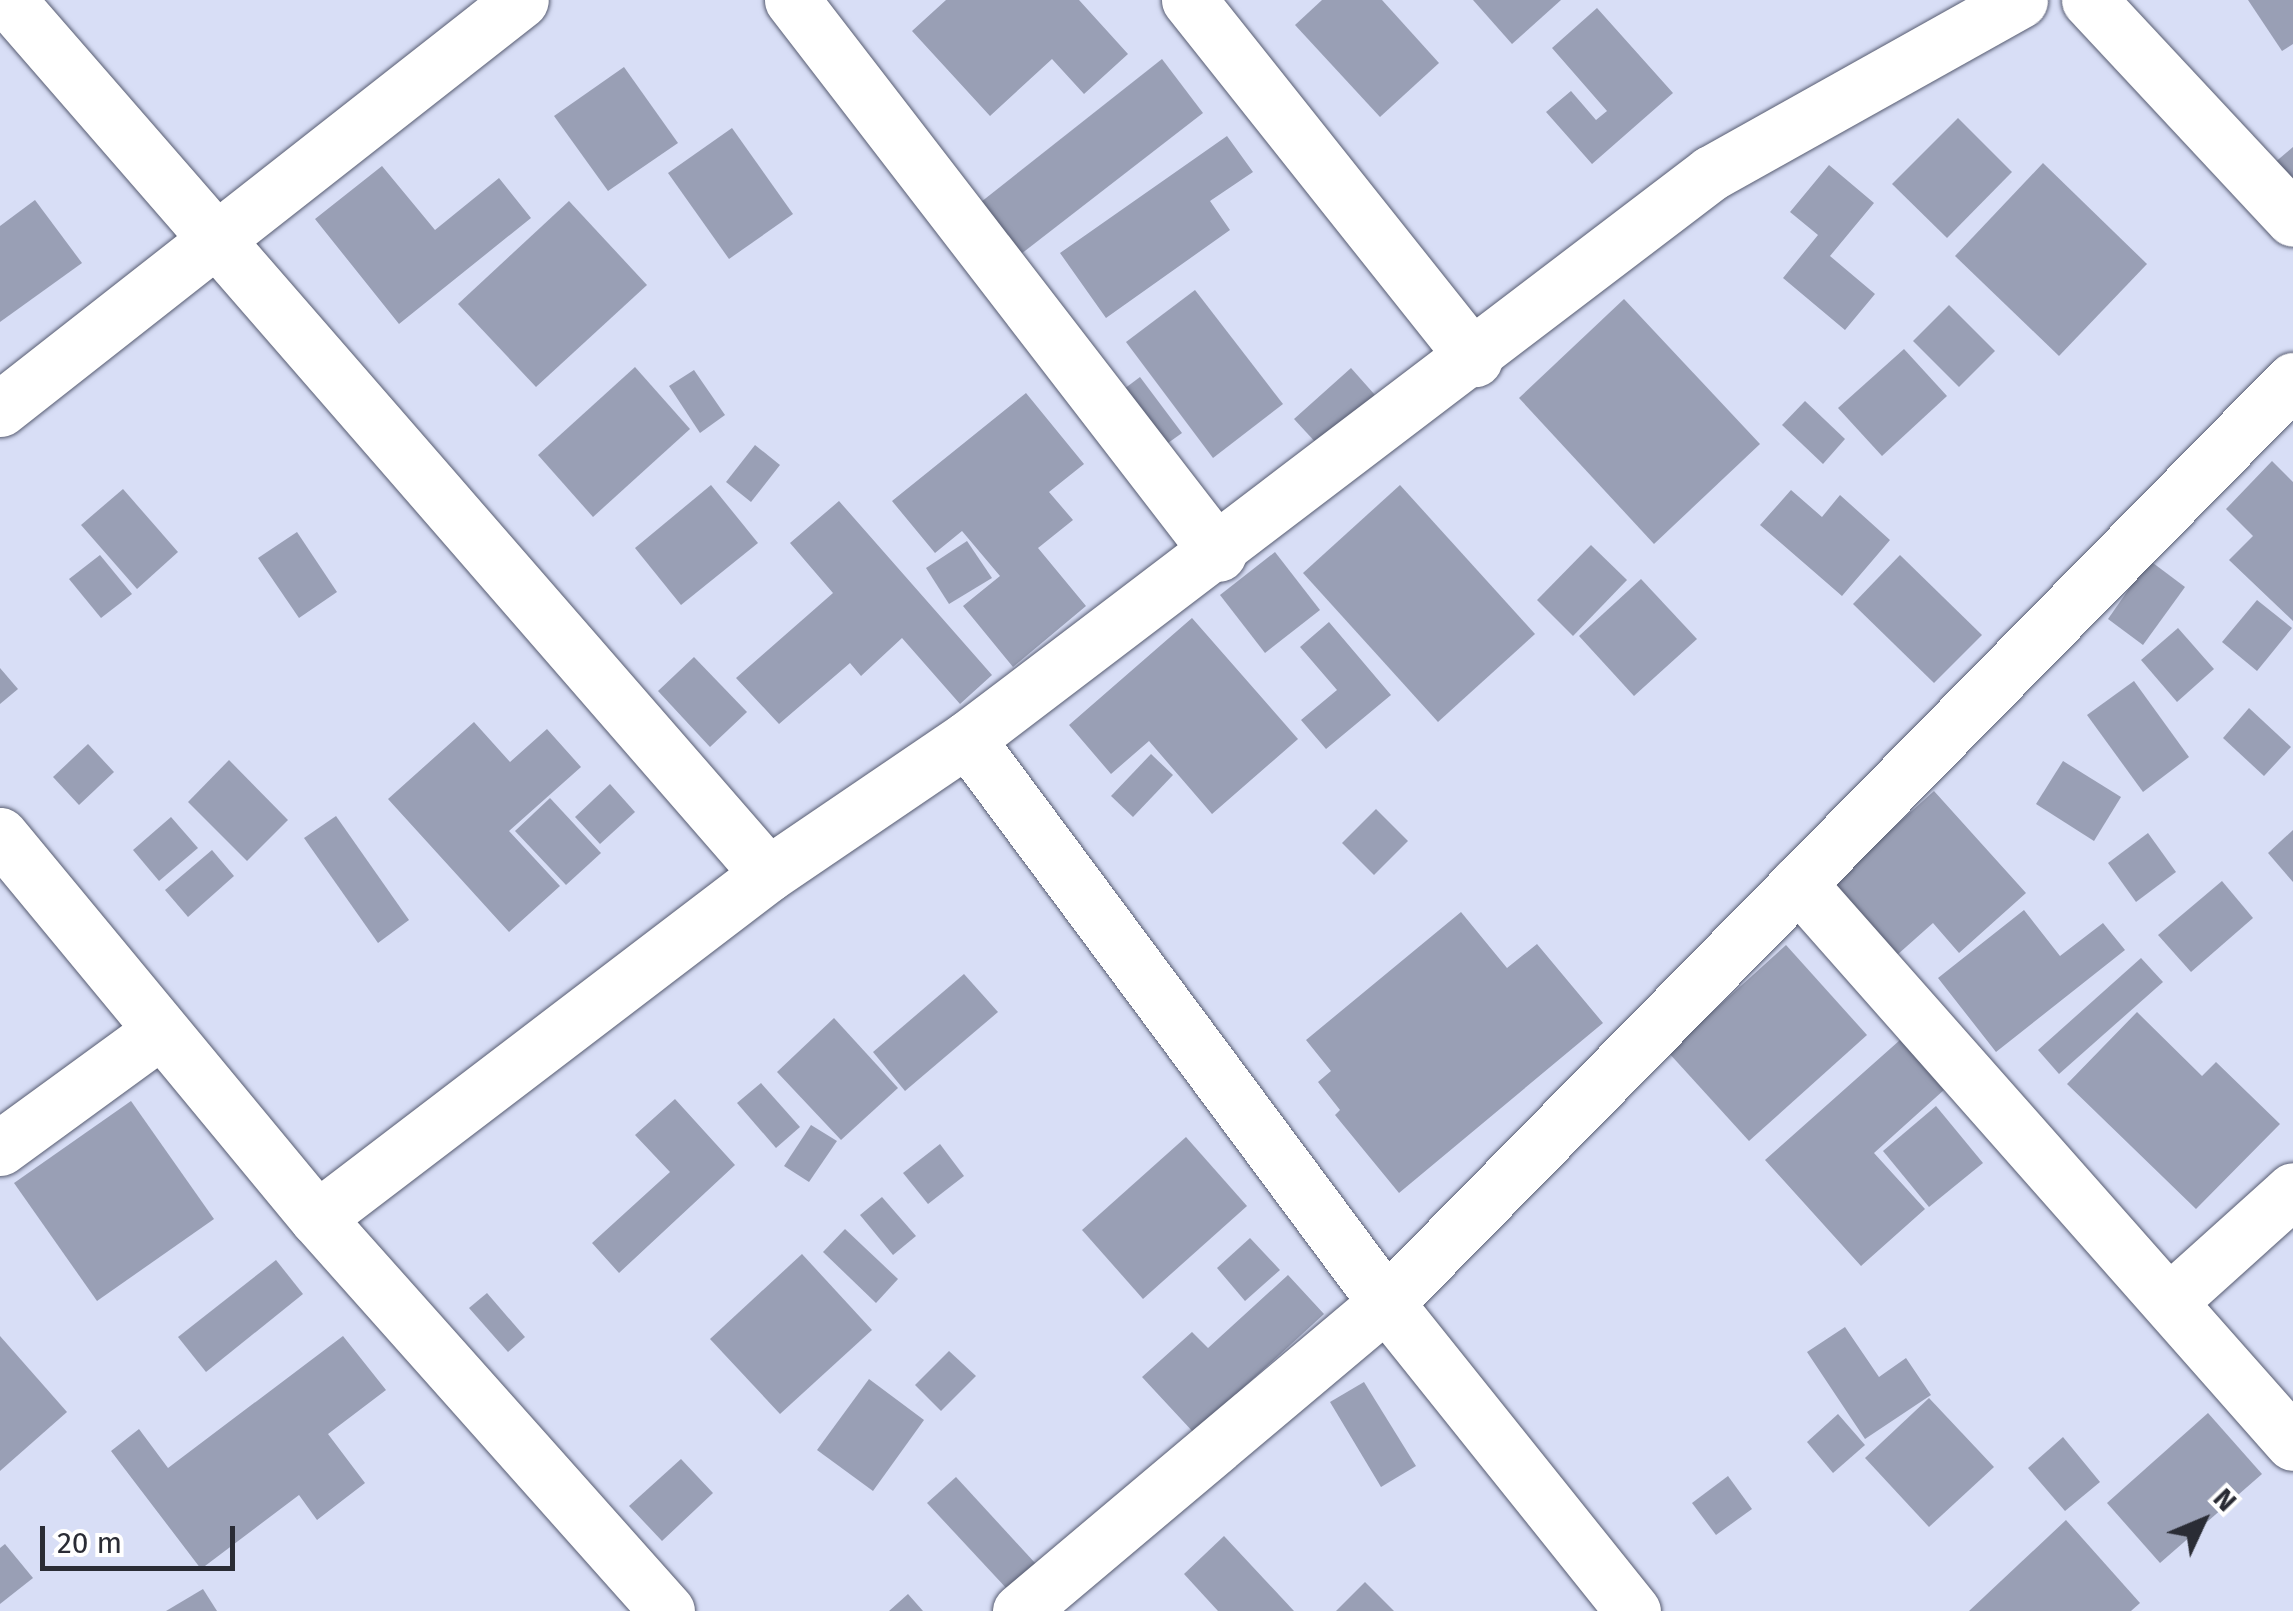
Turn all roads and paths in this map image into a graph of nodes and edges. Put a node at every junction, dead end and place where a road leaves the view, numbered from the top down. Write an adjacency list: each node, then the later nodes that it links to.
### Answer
1 (8, 0): 8 (street)
2 (521, 0): 8 (street)
3 (792, 0): 12 (street)
4 (1189, 0): 9 (street)
5 (2020, 0): 9 (street)
6 (2089, 0): 7 (street)
7 (2293, 219)
8 (215, 237): 11 (street); 15 (street)
9 (1475, 359): 12 (street)
10 (2293, 380): 16 (street)
11 (0, 410)
12 (1219, 554): 13 (street)
13 (967, 739): 15 (street); 22 (street)
14 (0, 834): 17 (street)
15 (768, 874): 20 (street)
16 (1798, 883): 21 (street); 22 (street)
17 (159, 1032): 18 (street); 20 (street)
18 (0, 1148)
19 (2293, 1190): 21 (street)
20 (317, 1218): 24 (street)
21 (2171, 1300): 23 (street)
22 (1386, 1303): 25 (street); 26 (street)
23 (2293, 1443)
24 (667, 1611)
25 (1020, 1611)
26 (1633, 1611)

